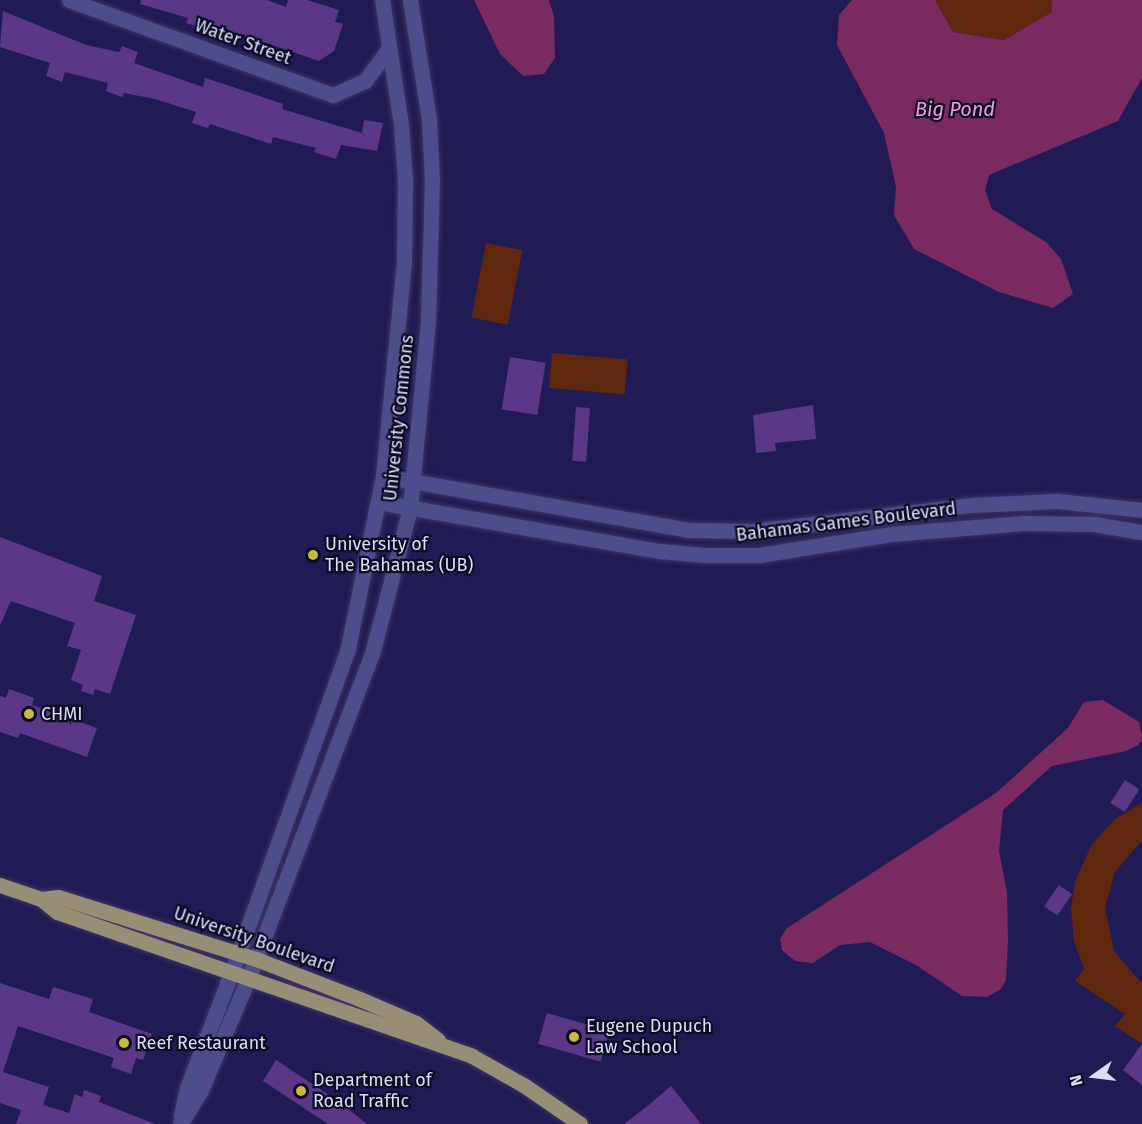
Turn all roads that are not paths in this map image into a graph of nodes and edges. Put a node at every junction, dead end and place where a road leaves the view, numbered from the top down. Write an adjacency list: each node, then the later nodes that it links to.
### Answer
1 (382, 0): 4 (main road, University Commons)
2 (410, 0): 6 (main road, University Commons)
3 (74, 1): 4 (main road, Water Street)
4 (389, 48): 5 (main road, University Commons)
5 (383, 476): 6 (main road, Bahamas Games Boulevard); 7 (main road, University Commons)
6 (414, 482): 8 (main road, University Commons); 10 (main road, Bahamas Games Boulevard)
7 (378, 502): 8 (main road, Bahamas Games Boulevard); 15 (main road, University Commons)
8 (410, 508): 12 (main road, Bahamas Games Boulevard); 16 (main road, University Commons)
9 (1142, 510): 10 (main road, Bahamas Games Boulevard)
10 (788, 527): 12 (main road)
11 (1142, 532): 12 (main road, Bahamas Games Boulevard)
12 (788, 551)
13 (0, 885): 14 (main road, University Boulevard)
14 (41, 899): 15 (main road, University Boulevard); 17 (main road, University Boulevard)
15 (238, 954): 16 (main road, University Boulevard); 17 (main road, University Commons)
16 (256, 959): 18 (main road, University Commons); 19 (main road, University Boulevard)
17 (232, 971): 18 (main road, University Boulevard); 20 (main road, University Commons)
18 (249, 977): 19 (main road, University Boulevard); 20 (main road, University Commons)
19 (446, 1046): 21 (main road, University Boulevard)
20 (179, 1124)
21 (580, 1124)

